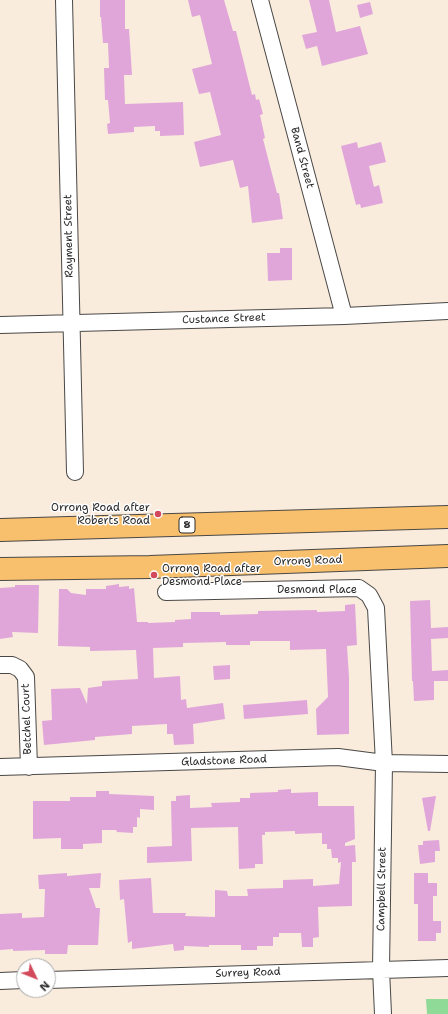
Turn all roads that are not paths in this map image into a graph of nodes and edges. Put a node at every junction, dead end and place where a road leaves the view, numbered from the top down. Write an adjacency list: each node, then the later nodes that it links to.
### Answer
1 (64, 0): 5 (street, Rayment Street)
2 (260, 0): 4 (street, Band Street)
3 (448, 311): 4 (street, Custance Street)
4 (344, 316): 5 (street, Custance Street)
5 (72, 323): 6 (street, Custance Street); 7 (street, Rayment Street)
6 (0, 325)
7 (75, 472)
8 (448, 517): 9 (highway, 8)
9 (0, 530)
10 (448, 556): 11 (highway, Orrong Road)
11 (0, 569)
12 (166, 592): 14 (street, Desmond Place)
13 (0, 665): 16 (street, Betchel Court)
14 (384, 763): 15 (street, Gladstone Road); 16 (street, Gladstone Road); 19 (street, Campbell Street)
15 (448, 764)
16 (29, 767): 17 (street, Gladstone Road)
17 (0, 768)
18 (448, 968): 19 (street, Surrey Road)
19 (381, 969): 21 (street, Surrey Road); 23 (street, Campbell Street)
20 (16, 980): 22 (street)
21 (56, 980)
22 (0, 981)
23 (383, 1014)

